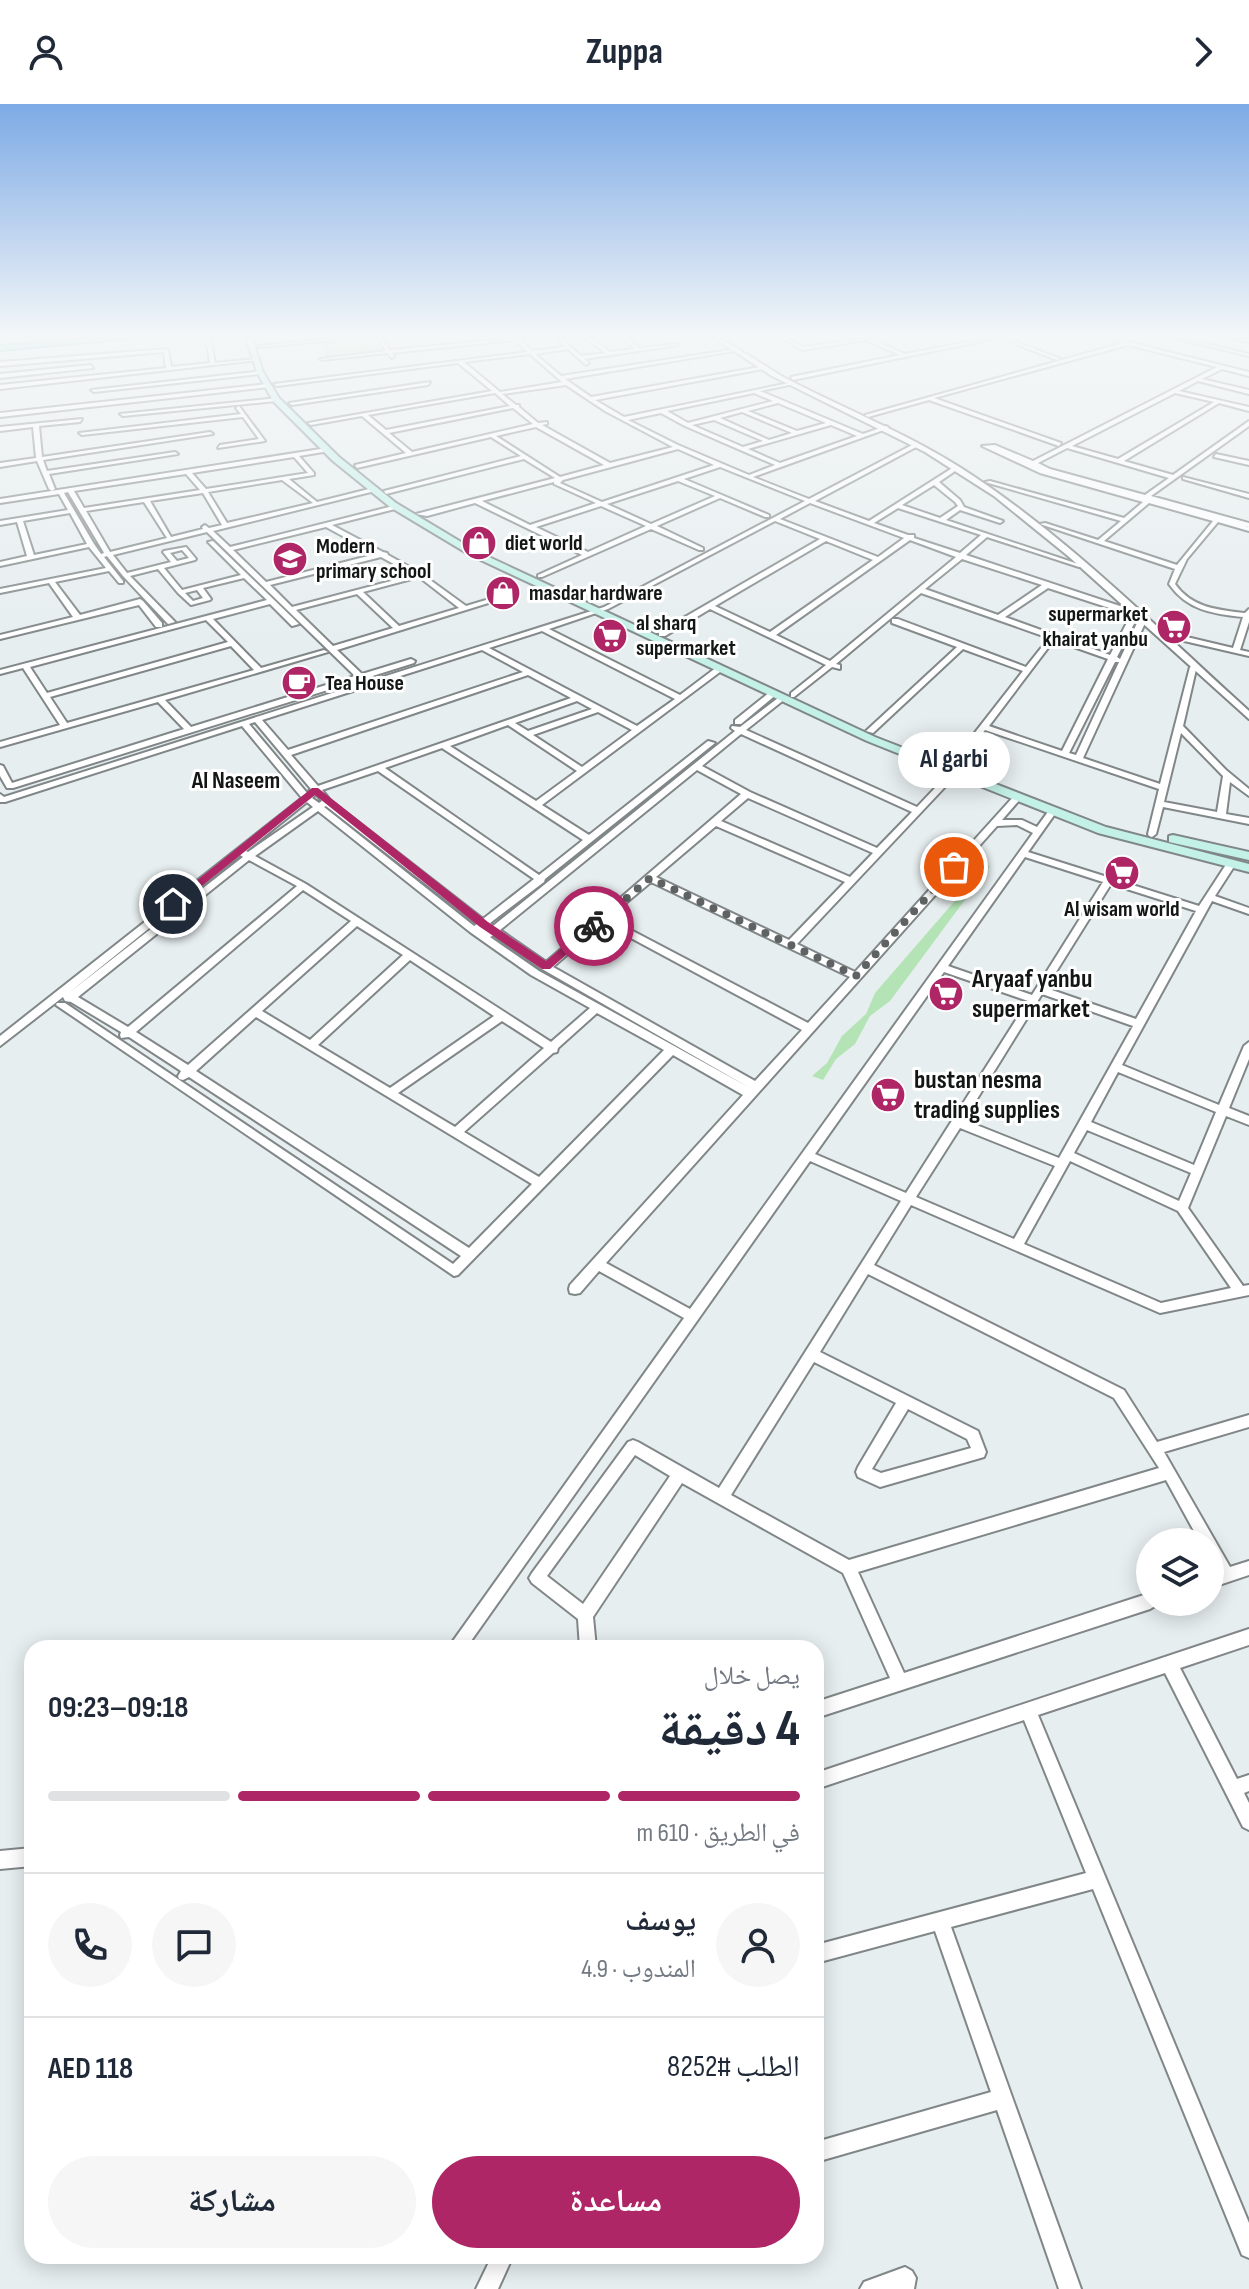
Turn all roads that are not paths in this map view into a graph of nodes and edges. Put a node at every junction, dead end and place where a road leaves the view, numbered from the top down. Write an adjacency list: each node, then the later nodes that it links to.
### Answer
1 (37, 440): 39 (street)
2 (83, 440): 33 (street)
3 (167, 440): 33 (street); 34 (street)
4 (215, 440): 29 (street)
5 (263, 440): 29 (street)
6 (318, 440): 30 (main road)
7 (329, 440): 47 (main road)
8 (394, 440): 35 (street)
9 (470, 440): 35 (street)
10 (499, 440): 38 (street)
11 (569, 440): 48 (street)
12 (666, 440): 31 (street)
13 (671, 440): 52 (street)
14 (722, 440): 32 (street)
15 (764, 440): 26 (street)
16 (775, 440): 26 (street)
17 (851, 440): 46 (street)
18 (908, 440): 27 (street)
19 (912, 440): 59 (street)
20 (1048, 440): 28 (street)
21 (1072, 440): 28 (street)
22 (1072, 440): 28 (street)
23 (1154, 440): 41 (street)
24 (1225, 440): 53 (street)
25 (1237, 440): 36 (street)
26 (769, 442): 32 (street)
27 (914, 443): 49 (street); 69 (street)
28 (1062, 445): 41 (street); 42 (street)
29 (220, 447): 40 (street)
30 (326, 448): 37 (street); 40 (street); 61 (main road)
31 (681, 448): 45 (street); 48 (street)
32 (743, 449): 46 (street)
33 (86, 452): 39 (street)
34 (175, 454): 50 (street); 51 (street)
35 (411, 454): 47 (street)
36 (1218, 454): 43 (street); 55 (street)
37 (295, 455): 50 (street); 54 (street)
38 (525, 457): 57 (street); 65 (street)
39 (39, 459): 44 (street); 51 (street)
40 (231, 461): 50 (street)
41 (1119, 461): 53 (street)
42 (1029, 462): 71 (street); 71 (street)
43 (1249, 462)
44 (0, 465)
45 (720, 465): 56 (street); 69 (street)
46 (780, 465): 52 (street)
47 (357, 466): 65 (main road)
48 (615, 466): 57 (street)
49 (956, 468): 58 (street); 113 (street)
50 (186, 470): 60 (street); 62 (street); 63 (street)
51 (45, 473): 60 (street)
52 (752, 475): 69 (street)
53 (1174, 477): 71 (street)
54 (283, 478): 63 (street); 72 (street)
55 (1185, 478): 67 (street); 71 (street)
56 (680, 479): 66 (street); 74 (street)
57 (558, 481): 73 (street); 74 (street)
58 (935, 482): 75 (street); 77 (street)
59 (988, 482): 85 (street); 91 (street)
60 (52, 489): 68 (street)
61 (371, 489): 72 (street); 76 (main road); 96 (street)
62 (70, 490): 64 (street); 78 (street)
63 (204, 490): 70 (street); 90 (street)
64 (61, 492): 68 (street); 79 (street)
65 (386, 492): 80 (main road)
66 (720, 496): 81 (street); 94 (street)
67 (1249, 496)
68 (0, 497)
69 (807, 498): 81 (street); 88 (street); 99 (street)
70 (145, 499): 78 (street); 98 (street)
71 (1150, 499): 85 (street); 86 (street); 95 (street)
72 (314, 501): 90 (street)
73 (478, 502): 80 (street); 83 (street); 93 (street)
74 (602, 504): 93 (street); 94 (street)
75 (898, 506): 84 (street); 88 (street)
76 (397, 507): 92 (street); 134 (main road)
77 (959, 508): 84 (street); 87 (street)
78 (83, 510): 105 (street)
79 (73, 511): 82 (street); 102 (street)
80 (419, 514): 83 (main road)
81 (771, 517): 100 (street); 104 (street); 134 (street)
82 (20, 520): 89 (street); 108 (street)
83 (429, 520): 120 (main road)
84 (941, 520): 97 (street)
85 (1126, 520): 101 (street)
86 (1217, 520): 95 (street); 115 (street)
87 (1000, 521)
88 (872, 522): 99 (street)
89 (0, 523)
90 (224, 523): 96 (street)
91 (1043, 524): 101 (street); 151 (street)
92 (327, 525): 103 (street); 106 (street)
93 (530, 527): 107 (street)
94 (651, 527): 104 (street); 107 (street)
95 (1249, 527)
96 (203, 530): 98 (street); 103 (street); 105 (street); 119 (street)
97 (986, 535): 109 (street); 113 (street)
98 (168, 536): 105 (street)
99 (910, 538): 109 (street); 110 (street)
100 (825, 539): 110 (street); 132 (street)
101 (1099, 542): 115 (street)
102 (91, 545): 105 (street); 108 (street)
103 (230, 549): 122 (street)
104 (701, 549): 134 (street)
105 (103, 553): 116 (street); 117 (street)
106 (385, 554): 118 (street); 122 (street)
107 (588, 555): 120 (street)
108 (31, 557): 112 (street)
109 (966, 557): 123 (street); 128 (street); 133 (street)
110 (879, 560): 150 (street)
111 (175, 563): 114 (street)
112 (0, 564)
113 (1081, 566): 133 (street)
114 (160, 567): 117 (street); 127 (street)
115 (1180, 568): 138 (street)
116 (109, 569): 121 (street); 131 (street)
117 (125, 575): 144 (street)
118 (420, 575): 126 (street); 136 (street)
119 (245, 576): 124 (street); 129 (street)
120 (540, 576): 134 (main road)
121 (50, 580): 125 (street); 139 (street)
122 (267, 584): 135 (street)
123 (1047, 585): 137 (street); 141 (street)
124 (198, 587): 127 (street); 127 (street)
125 (0, 591)
126 (358, 591): 135 (street); 147 (street)
127 (180, 592)
128 (924, 592): 141 (street); 142 (street); 162 (street)
129 (270, 599): 140 (street); 144 (street); 157 (street)
130 (496, 599): 136 (street)
131 (141, 602): 139 (street); 145 (street)
132 (710, 606): 149 (street); 150 (street)
133 (1126, 606): 137 (street)
134 (596, 607): 146 (street); 149 (main road); 165 (main road); 169 (street)
135 (292, 609): 157 (street)
136 (465, 609): 147 (street)
137 (1135, 614): 143 (street); 159 (street)
138 (1248, 615): 156 (street)
139 (78, 618): 148 (street)
140 (208, 618): 153 (street); 161 (street)
141 (999, 618): 152 (street)
142 (895, 621): 154 (street); 162 (street)
143 (1142, 621): 160 (street); 163 (street)
144 (171, 622): 145 (street)
145 (159, 625): 164 (street)
146 (542, 628): 155 (street); 175 (street)
147 (398, 629): 157 (street)
148 (2, 634)
149 (662, 634): 173 (main road)
150 (771, 635): 162 (street)
151 (1170, 635): 156 (street); 158 (street); 177 (street)
152 (1053, 637): 159 (street); 167 (street)
153 (233, 643): 166 (street); 171 (street)
154 (962, 646): 167 (street); 189 (street)
155 (482, 647): 168 (street); 180 (street)
156 (1237, 648): 158 (street)
157 (328, 650): 166 (street); 169 (street); 170 (street)
158 (1249, 652)
159 (1112, 658): 160 (street); 194 (street)
160 (1123, 662): 195 (street)
161 (25, 665): 164 (street); 171 (street)
162 (835, 666): 173 (street)
163 (1194, 667): 179 (street); 184 (street)
164 (0, 669)
165 (720, 669): 172 (main road); 175 (street)
166 (259, 670): 176 (street)
167 (1027, 670): 185 (street)
168 (529, 672): 174 (street); 193 (street)
169 (361, 677): 170 (street)
170 (351, 680): 187 (street)
171 (45, 696): 183 (street)
172 (777, 696): 186 (street); 199 (main road)
173 (798, 697): 189 (main road)
174 (578, 698): 178 (street); 181 (street)
175 (680, 698): 188 (street)
176 (159, 699): 183 (street); 187 (street)
177 (1249, 706)
178 (599, 709): 188 (street); 190 (street)
179 (1249, 716)
180 (257, 719): 182 (street); 193 (street)
181 (509, 722): 190 (street); 192 (street)
182 (244, 723): 205 (street); 207 (street)
183 (65, 726): 191 (street)
184 (1179, 726): 201 (street); 203 (street)
185 (984, 727): 194 (street); 199 (street)
186 (736, 729): 196 (street); 212 (street); 220 (street)
187 (190, 730): 202 (street)
188 (638, 730): 200 (street)
189 (870, 731): 199 (main road)
190 (527, 734): 200 (street)
191 (0, 745)
192 (443, 745): 198 (street); 211 (street)
193 (285, 754): 205 (street)
194 (1064, 754): 195 (street)
195 (1078, 759): 203 (street)
196 (696, 766): 206 (street); 239 (street)
197 (0, 768): 202 (street)
198 (379, 768): 205 (street); 228 (street)
199 (955, 768): 208 (main road); 212 (street); 219 (main road)
200 (583, 771): 211 (street)
201 (1227, 775): 204 (street); 214 (street)
202 (5, 787)
203 (1164, 788): 210 (street)
204 (1249, 793)
205 (311, 794): 209 (street); 223 (street)
206 (747, 794): 216 (street); 221 (street)
207 (0, 797)
208 (1018, 797): 213 (main road); 217 (street)
209 (322, 804): 223 (street); 237 (street); 238 (street)
210 (1160, 804): 214 (street); 219 (street)
211 (536, 805): 220 (street)
212 (918, 811): 221 (street)
213 (1053, 811): 218 (street); 225 (main road)
214 (1221, 816): 215 (street)
215 (1249, 821)
216 (715, 822): 227 (street); 230 (street)
217 (994, 824): 218 (street); 245 (street)
218 (1037, 832): 222 (street)
219 (1152, 834): 224 (main road)
220 (590, 840): 228 (street)
221 (879, 852): 230 (street)
222 (1022, 853): 229 (street); 244 (street)
223 (244, 854): 231 (street); 246 (street)
224 (1249, 856)
225 (1230, 865): 226 (main road); 232 (street)
226 (1249, 868)
227 (650, 878): 235 (street); 241 (street)
228 (541, 880): 237 (street)
229 (1109, 880): 233 (street); 247 (street)
230 (851, 881): 241 (street)
231 (303, 886): 236 (street); 254 (street)
232 (1209, 897): 233 (street); 234 (street)
233 (1202, 910): 252 (street)
234 (1249, 911)
235 (602, 919): 243 (street); 253 (street)
236 (357, 921): 242 (street); 250 (street)
237 (484, 924): 238 (street); 239 (street)
238 (473, 930): 240 (street)
239 (494, 931): 240 (street); 243 (street)
240 (483, 938): 249 (street)
241 (790, 945): 245 (street)
242 (409, 955): 251 (street); 257 (street)
243 (546, 967): 264 (street)
244 (941, 967): 247 (street); 271 (street)
245 (856, 976): 253 (street)
246 (68, 994): 248 (street); 254 (street)
247 (1037, 995): 252 (street); 268 (street)
248 (56, 1003): 255 (street); 256 (street)
249 (595, 1009): 259 (street); 260 (street)
250 (255, 1012): 257 (street); 262 (street)
251 (501, 1016): 259 (street); 265 (street)
252 (1139, 1024): 261 (street)
253 (808, 1028): 264 (street)
254 (129, 1032): 256 (street); 262 (street)
255 (0, 1042)
256 (117, 1042): 263 (street)
257 (311, 1046): 265 (street)
258 (1249, 1046): 266 (street)
259 (553, 1049): 270 (street)
260 (670, 1051): 264 (street); 274 (street)
261 (1115, 1067): 266 (street); 269 (street)
262 (189, 1071): 263 (street); 278 (street)
263 (176, 1083): 278 (street)
264 (752, 1090): 279 (street)
265 (390, 1093): 270 (street)
266 (1223, 1111): 267 (street); 273 (street)
267 (1249, 1121)
268 (957, 1122): 272 (street); 275 (street)
269 (1084, 1124): 272 (street); 273 (street)
270 (456, 1133): 274 (street)
271 (807, 1155): 275 (street); 283 (street)
272 (1064, 1160): 276 (street); 277 (street)
273 (1197, 1171): 276 (street)
274 (541, 1184): 278 (street)
275 (908, 1199): 277 (street); 280 (street)
276 (1182, 1208): 282 (street)
277 (1017, 1246): 282 (street)
278 (470, 1255)
279 (597, 1264): 281 (street); 283 (street)
280 (866, 1267): 284 (street); 287 (street)
281 (575, 1289)
282 (1244, 1291)
283 (692, 1316): 288 (street)
284 (811, 1354): 285 (street); 292 (street)
285 (905, 1401): 285 (street)
286 (1249, 1421): 287 (street)
287 (1154, 1449): 290 (street)
288 (592, 1457): 289 (street); 294 (street)
289 (616, 1469): 291 (street); 295 (street)
290 (1169, 1472): 293 (street); 296 (street)
291 (680, 1474): 292 (street); 302 (street)
292 (721, 1498): 296 (street)
293 (1200, 1528)
294 (523, 1553): 295 (street); 304 (street)
295 (546, 1566): 302 (street)
296 (848, 1568): 307 (street)
297 (1249, 1568): 299 (street)
298 (1224, 1571): 299 (street)
299 (1227, 1576): 300 (street)
300 (1224, 1577)
301 (1136, 1606): 307 (street)
302 (585, 1615): 305 (street)
303 (1249, 1637): 306 (street)
304 (462, 1640)
305 (587, 1640)
306 (1169, 1663): 309 (street); 311 (street)
307 (900, 1682): 308 (street)
308 (824, 1707)
309 (1028, 1710): 310 (street); 315 (street)
310 (824, 1778)
311 (1241, 1786): 312 (street)
312 (1249, 1821)
313 (24, 1858): 314 (street)
314 (0, 1860)
315 (1097, 1879): 316 (street); 320 (street)
316 (940, 1921): 317 (street); 318 (street)
317 (824, 1952)
318 (1003, 2098): 319 (street); 325 (street)
319 (824, 2150)
320 (1249, 2248)
321 (499, 2264): 322 (street)
322 (487, 2289)
323 (871, 2289): 324 (street)
324 (903, 2289)
325 (1070, 2289)

